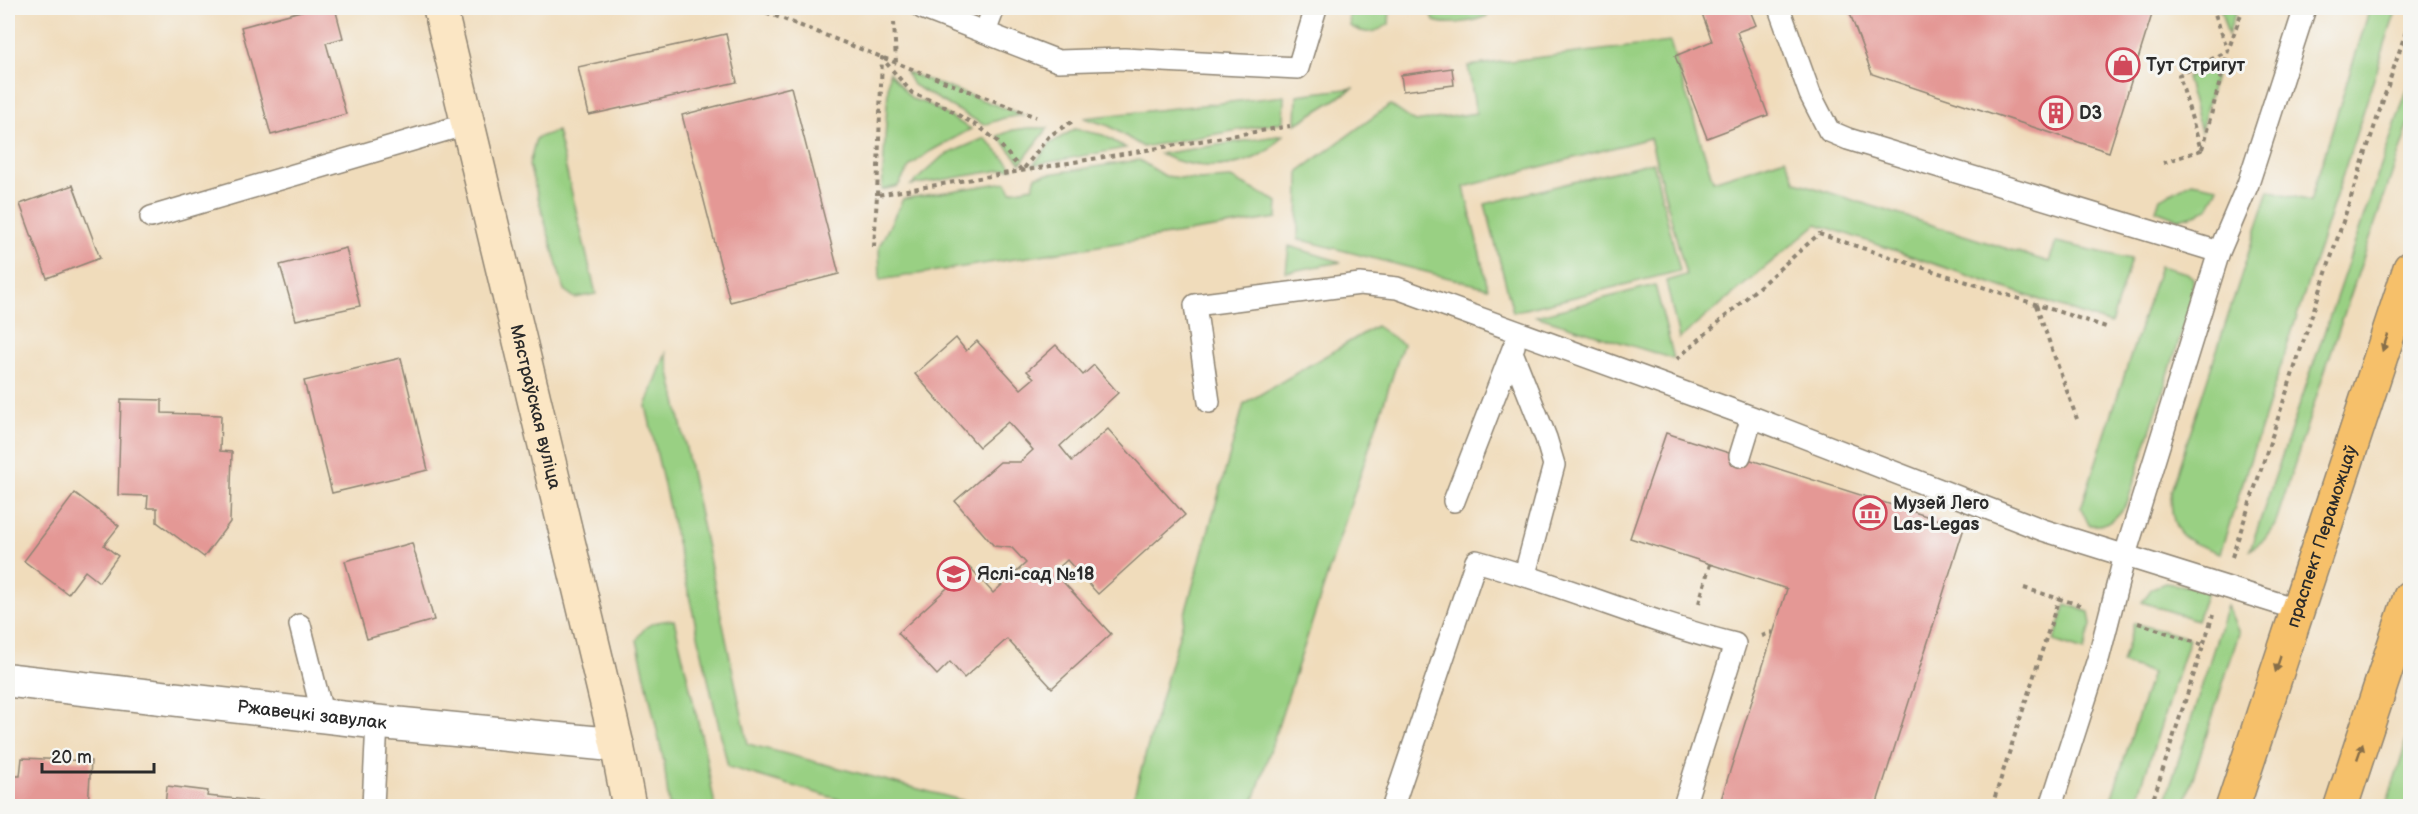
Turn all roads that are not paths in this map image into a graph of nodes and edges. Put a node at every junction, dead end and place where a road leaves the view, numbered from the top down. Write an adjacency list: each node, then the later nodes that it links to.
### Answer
1 (440, 8): 8 (street, Мястраўская вуліца)
2 (922, 8): 7 (lane)
3 (994, 8): 7 (lane)
4 (1317, 8): 7 (lane)
5 (1779, 8): 10 (lane)
6 (2305, 8): 10 (lane)
7 (985, 32)
8 (467, 124): 9 (lane); 26 (street, Мястраўская вуліца)
9 (151, 218)
10 (2219, 252): 18 (lane)
11 (2410, 268): 21 (main road, праспект Пераможцаў, one-way to 21)
12 (1518, 331): 13 (lane); 14 (lane); 15 (lane)
13 (1512, 352): 17 (lane); 19 (lane)
14 (1209, 402)
15 (1752, 417): 16 (lane); 18 (lane)
16 (1740, 456)
17 (1454, 501)
18 (2125, 555): 21 (lane); 31 (lane)
19 (1525, 574): 29 (lane); 30 (lane)
20 (2410, 597): 33 (main road, one-way to 20)
21 (2296, 609): 32 (main road, праспект Пераможцаў, one-way to 32)
22 (300, 625): 24 (lane)
23 (8, 680): 24 (street, Ржавецкі завулак)
24 (323, 716): 25 (street, Ржавецкі завулак)
25 (377, 722): 26 (street, Ржавецкі завулак); 27 (lane)
26 (617, 745): 28 (street, Мястраўская вуліца)
27 (373, 807)
28 (629, 807)
29 (1393, 807)
30 (1684, 807)
31 (2050, 807)
32 (2233, 807)
33 (2341, 807)

